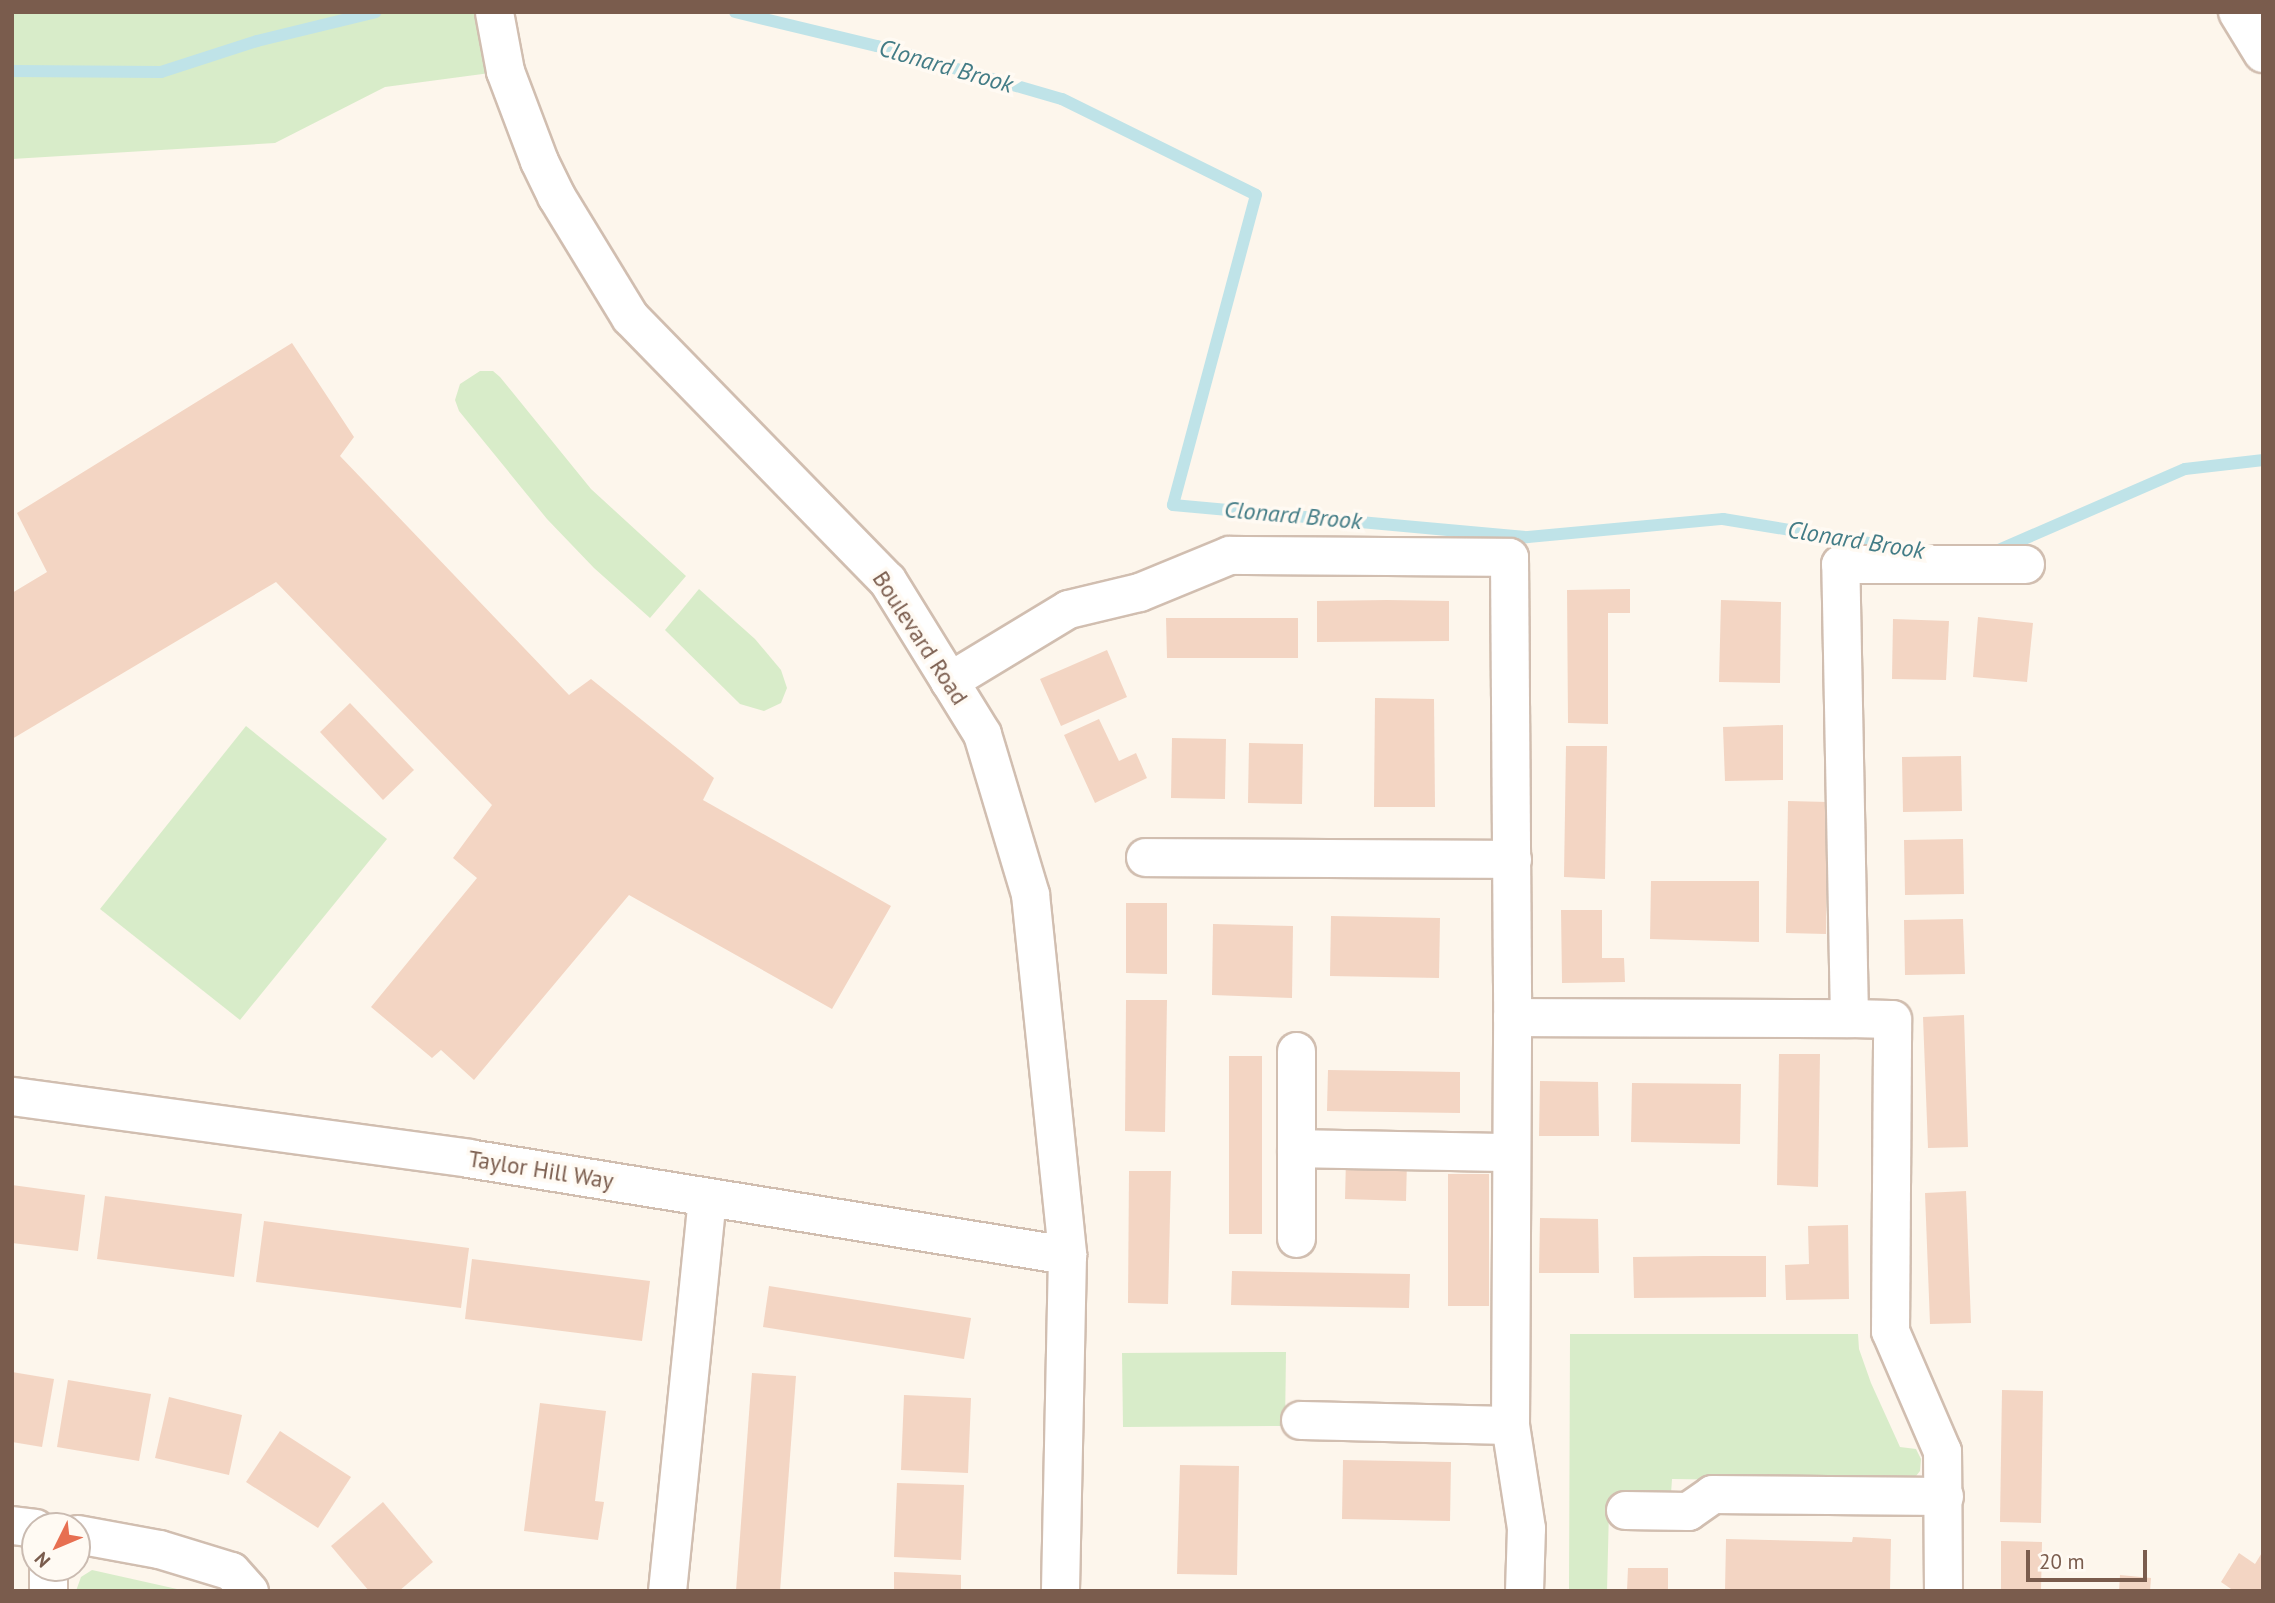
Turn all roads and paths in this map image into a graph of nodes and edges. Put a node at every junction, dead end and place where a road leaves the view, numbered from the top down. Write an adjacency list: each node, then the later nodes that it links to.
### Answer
1 (2238, 12): 3 (street)
2 (497, 26): 5 (street, Boulevard Road)
3 (2263, 53)
4 (2025, 564): 9 (street)
5 (949, 681): 7 (street); 16 (street, Boulevard Road)
6 (1145, 857): 7 (street)
7 (1512, 859): 8 (street)
8 (1512, 1017): 9 (street); 13 (street)
9 (1849, 1018): 19 (street)
10 (1296, 1051): 12 (street)
11 (12, 1096): 14 (street, Taylor Hill Way)
12 (1296, 1149): 13 (street); 15 (street)
13 (1511, 1152): 18 (street)
14 (707, 1197): 16 (street, Taylor Hill Way); 23 (street)
15 (1296, 1238)
16 (1067, 1255): 24 (street, Boulevard Road)
17 (1300, 1420): 18 (street)
18 (1510, 1425): 25 (street)
19 (1944, 1496): 20 (street); 26 (street)
20 (1625, 1510)
21 (91, 1537): 22 (street)
22 (249, 1591)
23 (667, 1591)
24 (1060, 1591)
25 (1524, 1591)
26 (1943, 1591)

